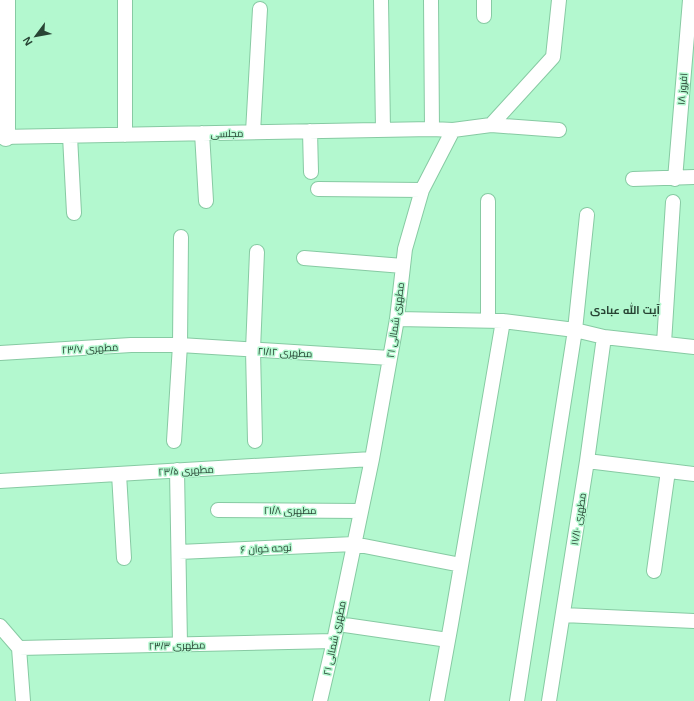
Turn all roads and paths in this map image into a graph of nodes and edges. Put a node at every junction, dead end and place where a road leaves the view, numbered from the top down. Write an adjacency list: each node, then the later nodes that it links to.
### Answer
1 (125, 0): 19 (street)
2 (381, 0): 13 (street)
3 (430, 0): 12 (street)
4 (484, 0): 9 (street)
5 (558, 0): 11 (street)
6 (690, 0): 25 (street, افروز ۱۸)
7 (4, 9): 10 (street)
8 (260, 9): 17 (street)
9 (484, 16)
10 (3, 88): 21 (street)
11 (491, 125): 14 (street); 15 (street)
12 (432, 129): 13 (street, مجلسی); 14 (street, مجلسی)
13 (383, 130): 16 (street, مجلسی)
14 (453, 130): 27 (street, مطهری شمالی ۲۱)
15 (559, 130)
16 (310, 131): 17 (street, مجلسی); 22 (street)
17 (253, 132): 18 (street, مجلسی)
18 (202, 133): 19 (street, مجلسی); 28 (street)
19 (125, 135): 20 (street, مجلسی)
20 (70, 136): 21 (street, مجلسی); 31 (street)
21 (3, 137)
22 (311, 172)
23 (694, 177): 25 (street)
24 (633, 179): 25 (street)
25 (675, 179)
26 (318, 189): 27 (street)
27 (422, 190): 36 (street, مطهری شمالی ۲۱)
28 (206, 201)
29 (488, 201): 38 (street)
30 (673, 202): 42 (street)
31 (74, 213)
32 (587, 215): 40 (street)
33 (181, 237): 43 (street)
34 (257, 252): 45 (street)
35 (304, 258): 36 (street)
36 (403, 266): 37 (street, مطهری شمالی ۲۱)
37 (397, 319): 38 (street); 47 (street, مطهری شمالی ۲۱)
38 (488, 320): 39 (street)
39 (503, 321): 40 (street); 62 (street)
40 (575, 330): 41 (street); 75 (street)
41 (604, 337): 42 (street); 51 (street, مطهری ۱۷/۱۰)
42 (664, 343): 44 (street)
43 (180, 345): 45 (street, مطهری ۲۱/۱۲); 46 (street, مطهری ۲۳/۷); 48 (street)
44 (694, 347)
45 (253, 350): 47 (street, مطهری ۲۱/۱۲); 49 (street)
46 (0, 353)
47 (390, 358): 50 (street, مطهری شمالی ۲۱)
48 (174, 441)
49 (255, 441)
50 (372, 459): 52 (street, مطهری ۲۳/۵); 58 (street, مطهری شمالی ۲۱)
51 (587, 461): 53 (street); 64 (street, مطهری ۱۷/۱۰)
52 (177, 470): 54 (street, مطهری ۲۳/۵); 60 (street)
53 (668, 471): 55 (street); 63 (street)
54 (119, 474): 56 (street, مطهری ۲۳/۵); 61 (street)
55 (694, 474)
56 (0, 481)
57 (218, 510): 58 (street, مطهری ۲۱/۸)
58 (361, 511): 59 (street, مطهری شمالی ۲۱)
59 (354, 544): 60 (street, نوحه خوان ۶); 62 (street, نوحه خوان ۶); 66 (street, مطهری شمالی ۲۱)
60 (179, 552): 70 (street)
61 (124, 558)
62 (461, 565): 68 (street)
63 (654, 571)
64 (563, 615): 65 (street); 76 (street, مطهری ۱۷/۱۰)
65 (694, 621)
66 (338, 624): 68 (street); 69 (street, مطهری شمالی ۲۱)
67 (0, 626): 71 (street)
68 (448, 640): 74 (street)
69 (334, 642): 70 (street, مطهری ۲۳/۳); 73 (street, مطهری شمالی ۲۱)
70 (180, 644): 71 (street, مطهری ۲۳/۳)
71 (19, 648): 72 (street)
72 (23, 701)
73 (320, 701)
74 (437, 701)
75 (518, 701)
76 (549, 701)

